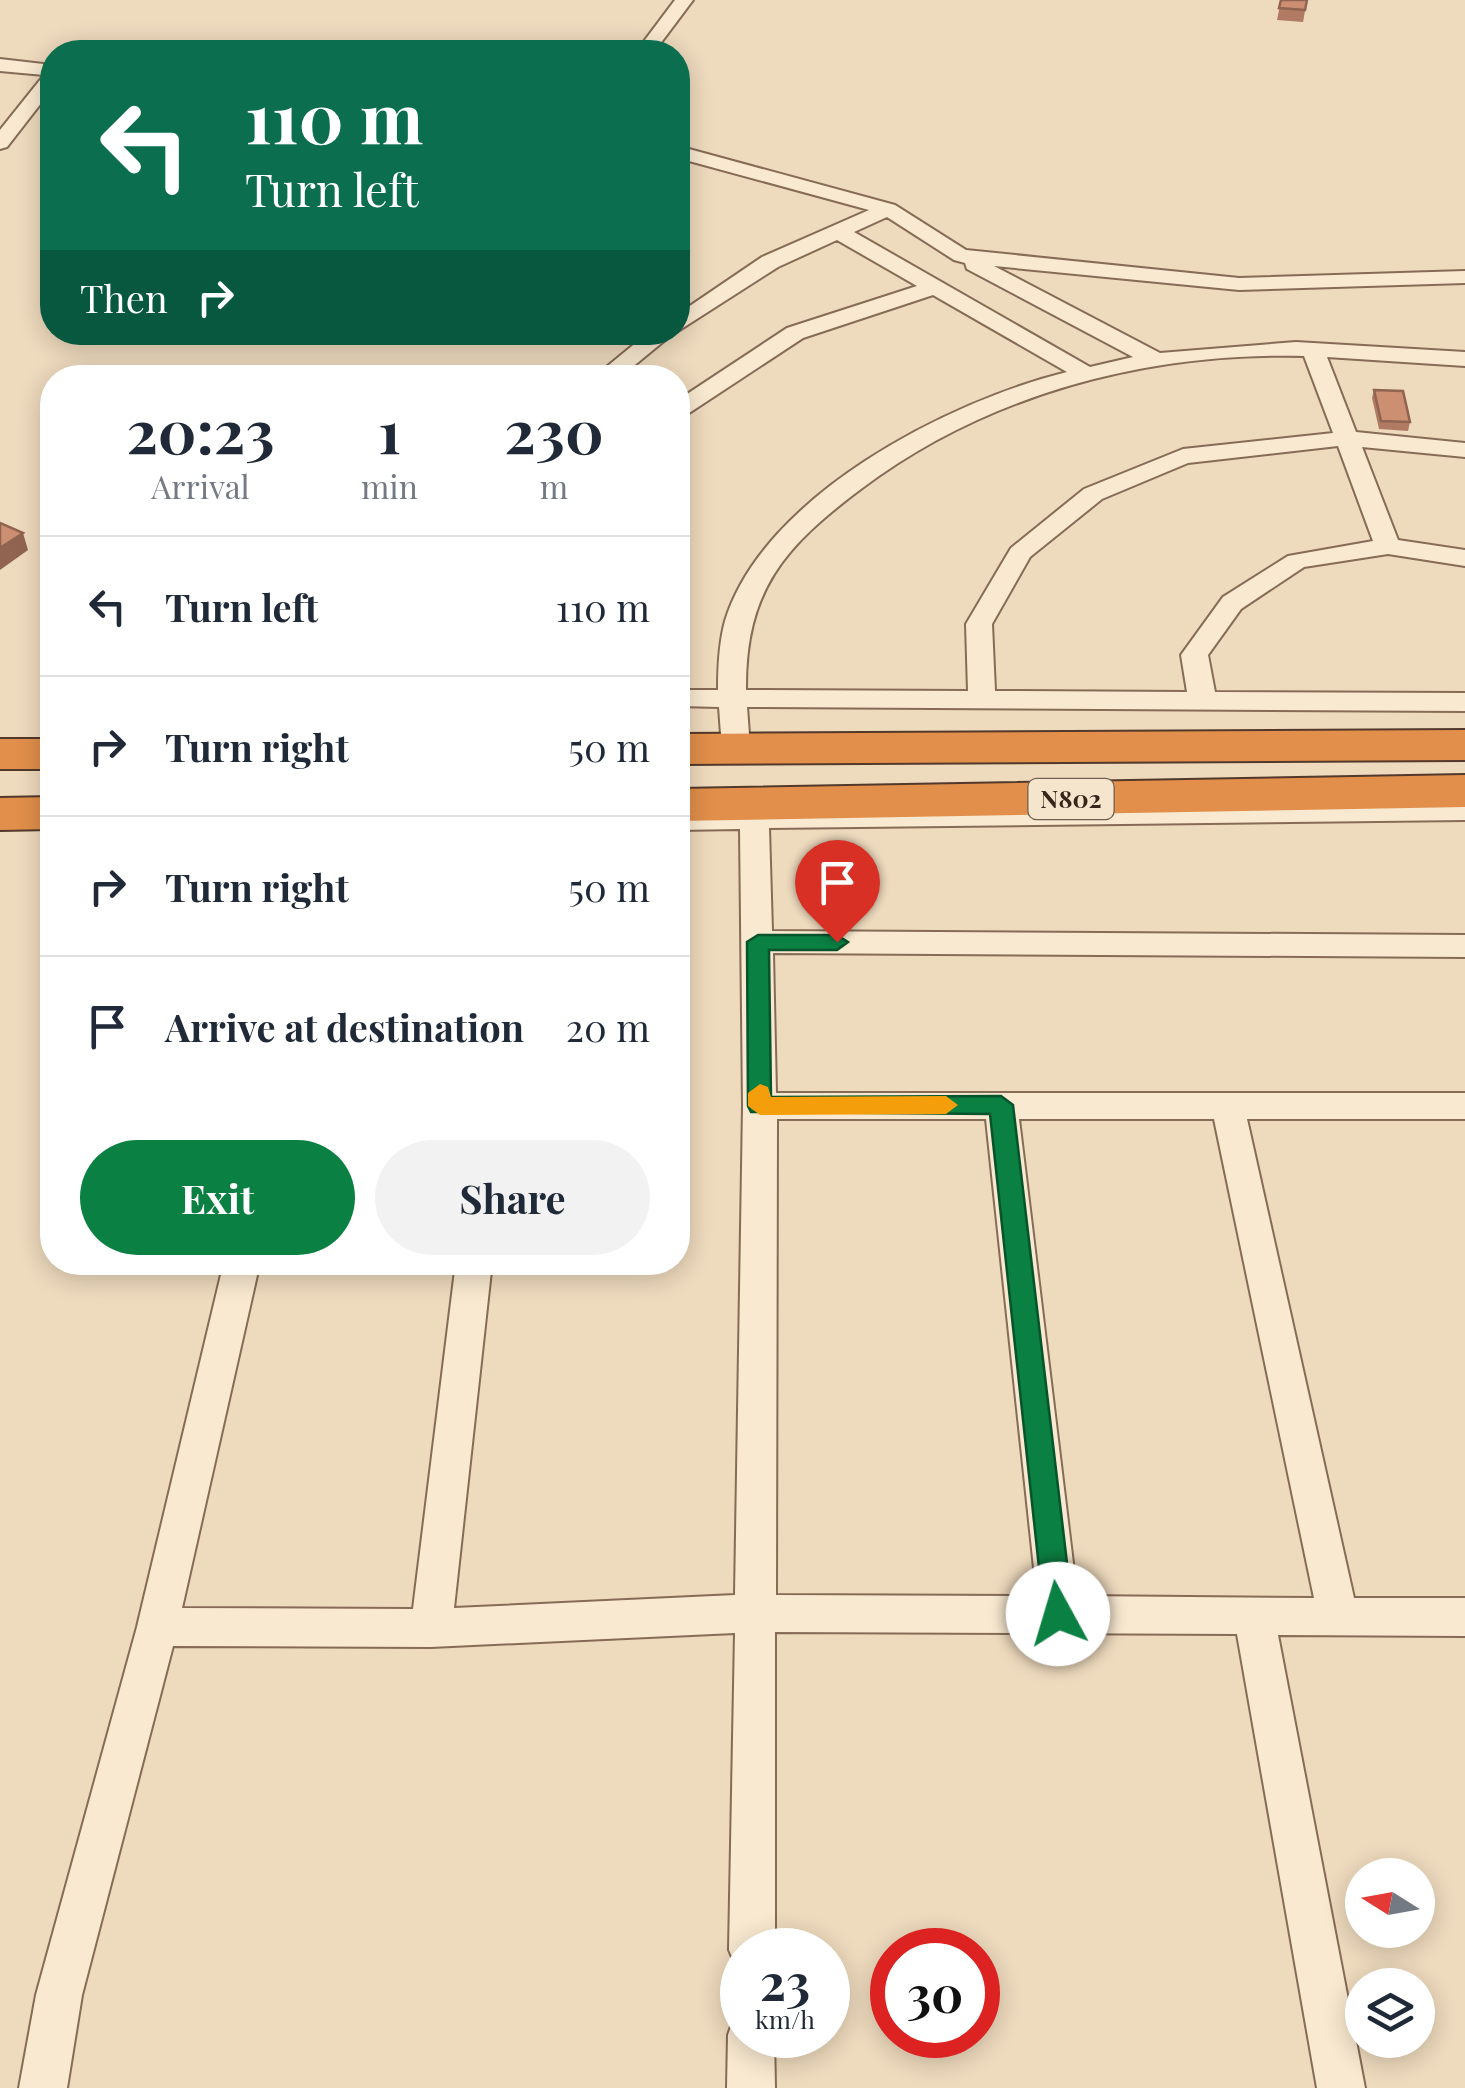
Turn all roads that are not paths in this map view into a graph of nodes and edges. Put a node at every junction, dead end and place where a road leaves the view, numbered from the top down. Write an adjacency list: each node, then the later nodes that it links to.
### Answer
1 (684, 0): 2 (street)
2 (654, 40)
3 (0, 65): 4 (street)
4 (40, 69)
5 (40, 93): 6 (street)
6 (0, 143)
7 (690, 155): 8 (street)
8 (888, 209): 9 (street); 10 (street)
9 (838, 232): 12 (street); 13 (street)
10 (960, 256): 11 (street); 16 (street)
11 (1465, 278)
12 (934, 287): 19 (street); 20 (street)
13 (690, 316)
14 (647, 345): 18 (street)
15 (1313, 348): 16 (street); 17 (street); 21 (street)
16 (1152, 358): 19 (street)
17 (1465, 360)
18 (621, 365)
19 (1081, 372): 26 (street)
20 (690, 402)
21 (1349, 438): 22 (street); 23 (street); 27 (street)
22 (1465, 450)
23 (1388, 546): 24 (street); 29 (street)
24 (1465, 558)
25 (690, 698): 26 (street)
26 (731, 698): 27 (street); 31 (street)
27 (982, 701): 29 (street)
28 (1465, 702): 29 (street)
29 (1203, 703)
30 (1465, 745): 31 (highway, N802)
31 (736, 748): 32 (highway, N802)
32 (690, 749)
33 (0, 754): 34 (highway)
34 (40, 754)
35 (1465, 791): 39 (highway, N802)
36 (690, 807): 39 (highway, N802)
37 (1465, 810): 39 (street)
38 (40, 813): 40 (highway)
39 (755, 813): 41 (street); 42 (street)
40 (0, 814)
41 (690, 819)
42 (758, 942): 43 (street); 45 (street)
43 (1465, 946)
44 (1001, 1105): 45 (street); 46 (street); 51 (street)
45 (760, 1106): 50 (street)
46 (1228, 1106): 47 (street); 53 (street)
47 (1465, 1106)
48 (239, 1275): 55 (street)
49 (472, 1275): 56 (street)
50 (754, 1612): 51 (street); 56 (street); 57 (street)
51 (1058, 1614): 52 (street)
52 (1254, 1616): 53 (street); 61 (street)
53 (1338, 1617): 54 (street)
54 (1465, 1617)
55 (157, 1626): 56 (street); 59 (street)
56 (431, 1628)
57 (752, 1928)
58 (752, 2058): 60 (street)
59 (43, 2088)
60 (751, 2088)
61 (1341, 2088)

